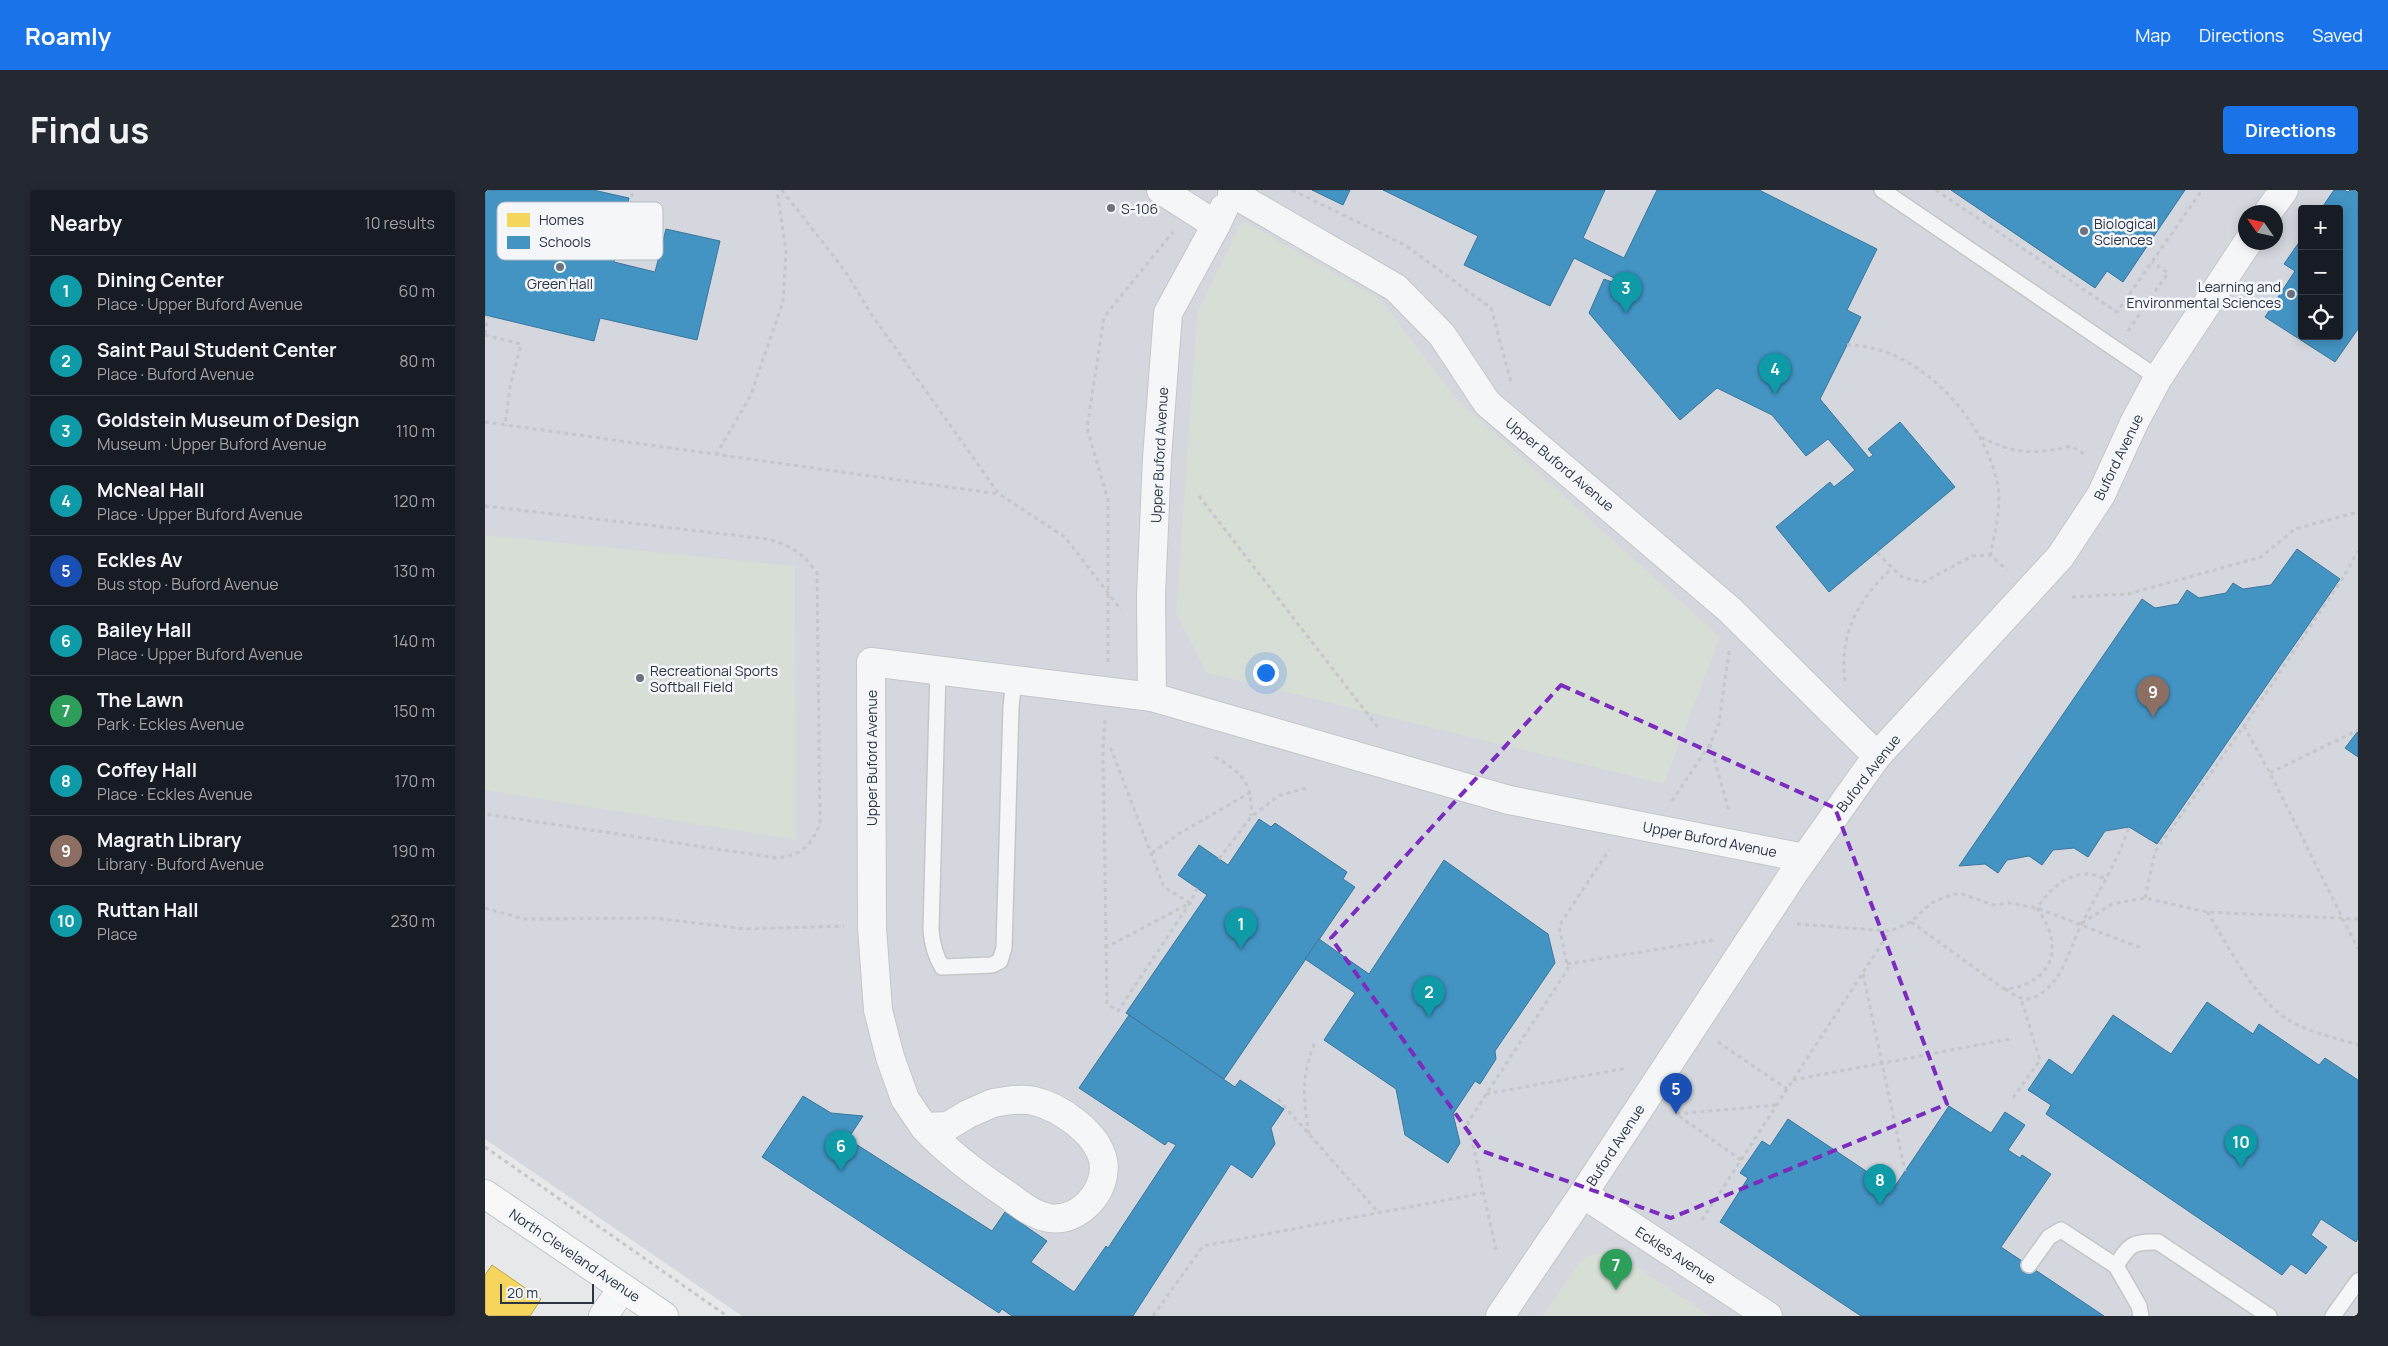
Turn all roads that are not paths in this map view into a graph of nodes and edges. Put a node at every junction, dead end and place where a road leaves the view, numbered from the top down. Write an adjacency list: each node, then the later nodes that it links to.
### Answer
1 (1161, 190): 6 (street)
2 (1882, 190): 8 (lane)
3 (2283, 190): 5 (street)
4 (1233, 192): 6 (street, Upper Buford Avenue); 12 (street, Upper Buford Avenue)
5 (2273, 205)
6 (1216, 225): 11 (street, Upper Buford Avenue)
7 (2243, 250): 8 (street, Buford Avenue)
8 (2158, 378): 12 (street, Buford Avenue)
9 (938, 670): 10 (street, Upper Buford Avenue); 10 (lane); 14 (street, Upper Buford Avenue)
10 (1015, 679): 11 (street, Upper Buford Avenue)
11 (1152, 697): 13 (street, Upper Buford Avenue)
12 (1877, 756): 13 (street, Buford Avenue)
13 (1804, 858): 16 (street, Buford Avenue)
14 (924, 1127): 14 (street, Upper Buford Avenue)
15 (485, 1194): 20 (main road, North Cleveland Avenue)
16 (1583, 1194): 23 (street, Buford Avenue); 24 (street, Eckles Avenue)
17 (2029, 1265): 18 (lane)
18 (2116, 1266): 25 (lane); 26 (lane)
19 (2358, 1281): 27 (lane)
20 (623, 1288): 21 (street); 22 (main road, North Cleveland Avenue)
21 (603, 1316)
22 (664, 1316)
23 (1500, 1316)
24 (1768, 1316)
25 (2141, 1316)
26 (2269, 1316)
27 (2333, 1316)

